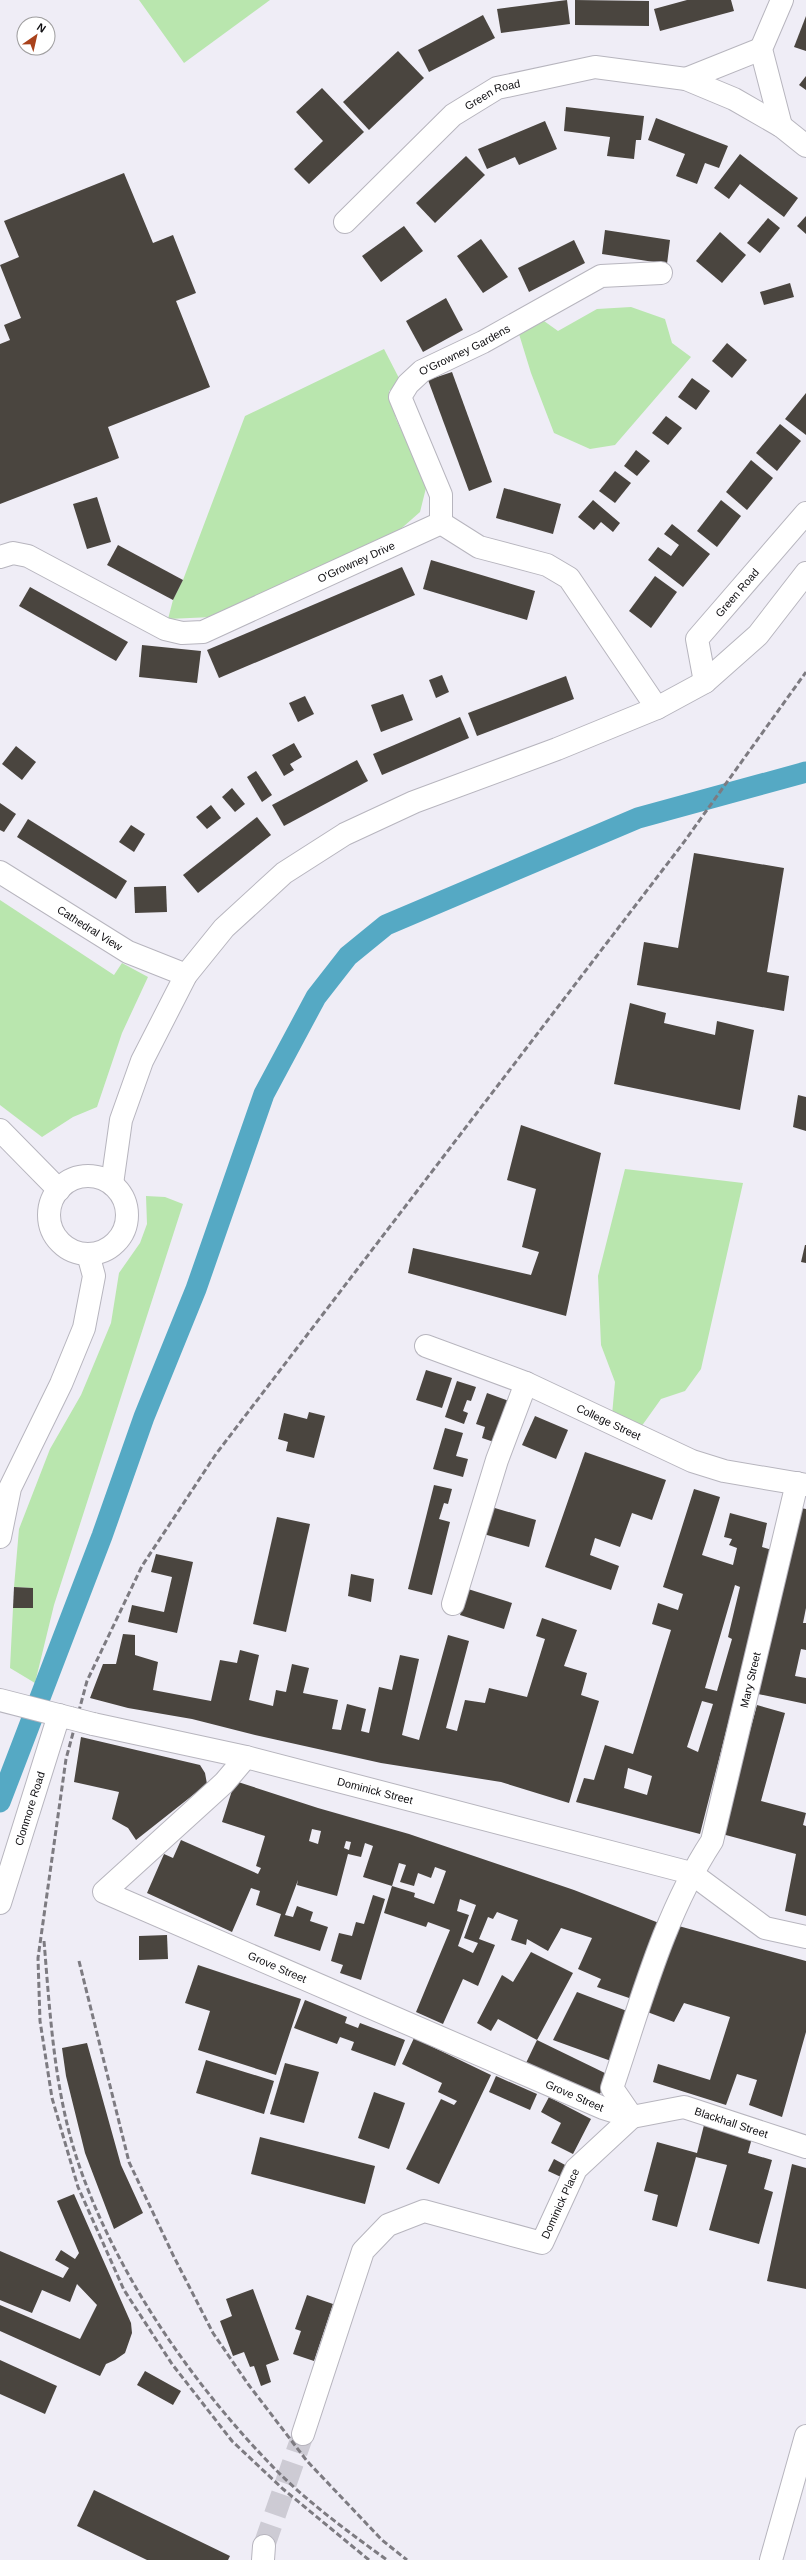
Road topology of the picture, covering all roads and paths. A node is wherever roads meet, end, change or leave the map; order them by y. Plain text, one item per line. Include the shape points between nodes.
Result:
1 (782, 0) edge
2 (761, 49) junction
3 (686, 79) junction
4 (781, 126) junction
5 (806, 146) edge
6 (345, 222) dead end
7 (661, 273) dead end
8 (806, 513) edge
9 (441, 523) junction
10 (0, 557) edge
11 (806, 573) edge
12 (697, 686) junction
13 (657, 708) junction
14 (0, 872) edge
15 (186, 974) junction
16 (0, 1130) edge
17 (112, 1184) junction
18 (59, 1190) junction
19 (88, 1254) junction
20 (426, 1346) dead end
21 (526, 1383) junction
22 (801, 1484) edge
23 (0, 1538) edge
24 (453, 1604) dead end
25 (5, 1702) edge
26 (62, 1716) junction
27 (246, 1757) junction
28 (691, 1873) junction
29 (0, 1903) edge
30 (806, 1937) edge
31 (632, 2117) junction
32 (806, 2147) edge
33 (303, 2434) tunnel mouth
34 (806, 2436) edge
35 (771, 2560) edge

1 - 2 street
2 - 3 street, Green Road
2 - 4 street
3 - 4 street, Green Road via 734,99
3 - 6 street, Green Road via 596,67 497,88 452,115
4 - 5 street, Green Road
7 - 9 street, O'Growney Gardens via 601,276 482,342 422,371 408,384 400,397 441,495
8 - 12 street, Green Road via 697,639
9 - 10 street, O'Growney Drive via 203,632 182,634 165,630 28,556 13,553
9 - 13 street via 479,547 547,565 569,578
11 - 12 street via 758,635
12 - 13 street
13 - 15 street via 557,749 414,802 345,834 284,873 224,928
14 - 15 street, Cathedral View via 128,952
15 - 17 street via 142,1061 121,1120
16 - 18 street
17 - 18 street via 102,1179 82,1177 72,1180
17 - 19 street via 126,1205 125,1228 110,1248
18 - 19 street via 52,1201 49,1214 53,1231 66,1247
19 - 23 street via 94,1276 84,1328 61,1384 10,1488
20 - 21 street, College Street
21 - 22 street, College Street via 692,1461 724,1471
21 - 24 street via 497,1460
22 - 28 street, Mary Street via 712,1841
25 - 26 street, Dominick Street
26 - 27 street, Dominick Street, bridge
26 - 29 street, Clonmore Road
27 - 28 street, Dominick Street
27 - 31 street, Grove Street via 224,1783 104,1892 603,2108
28 - 30 street via 765,1928
28 - 31 street via 668,1922 612,2088
31 - 32 street, Blackhall Street via 684,2107
31 - 33 street, Dominick Place via 576,2169 542,2243 424,2211 388,2224 363,2251
34 - 35 street

